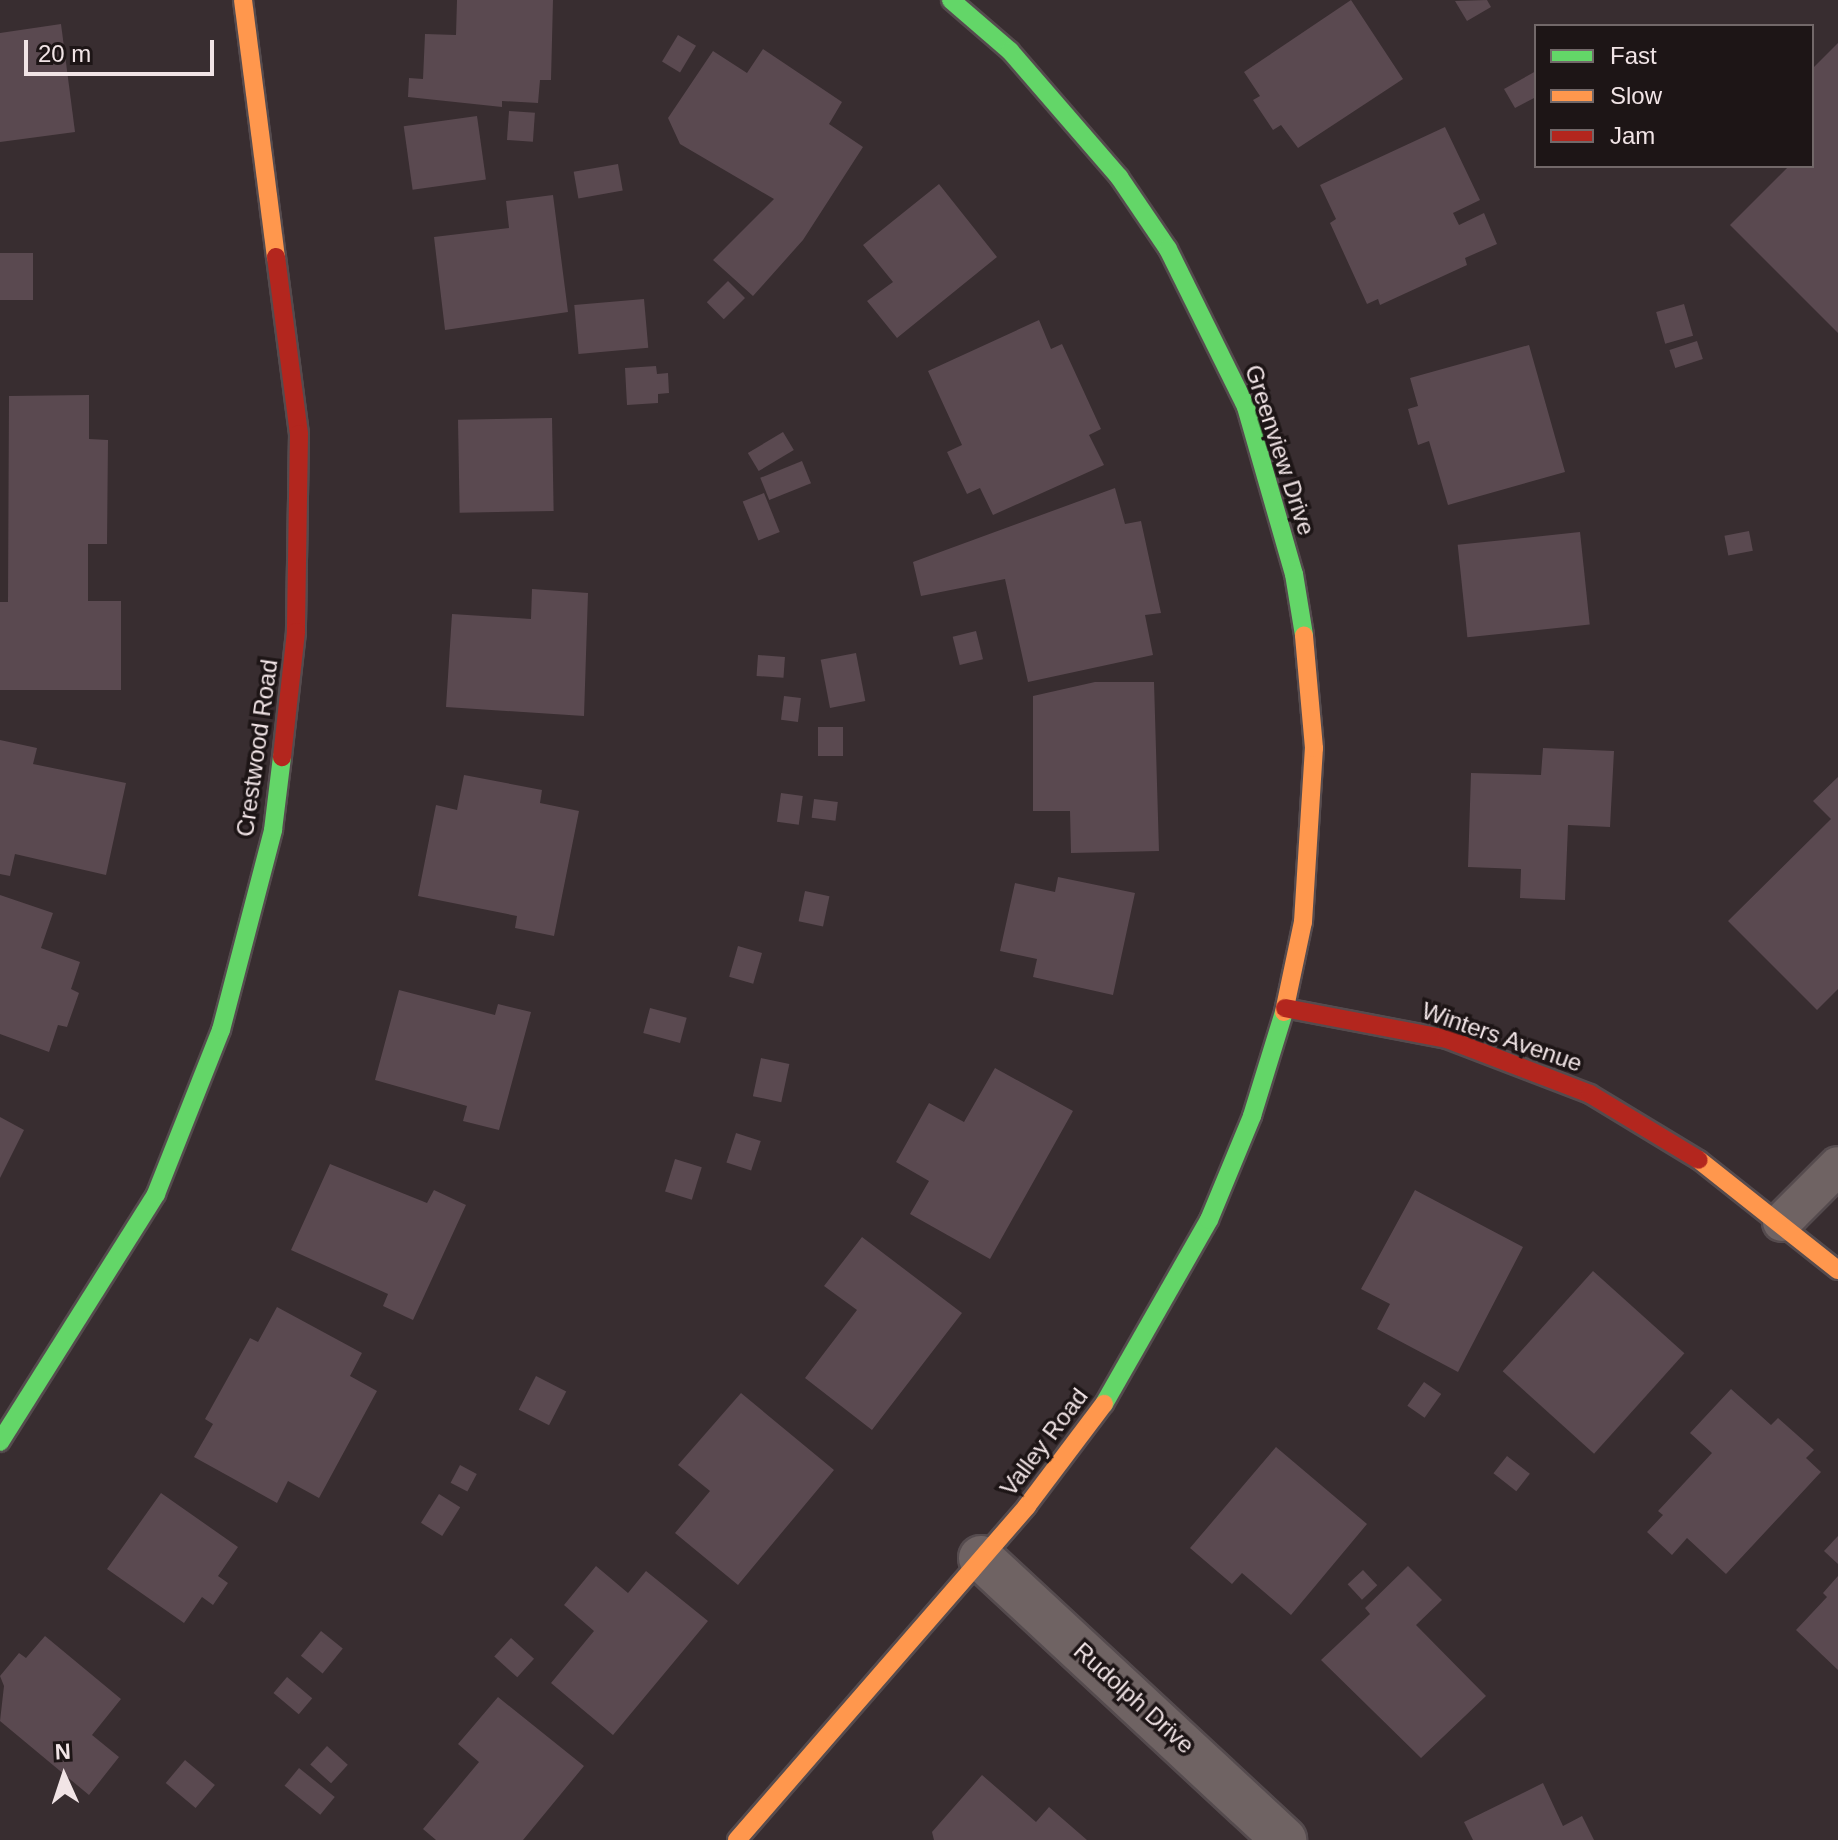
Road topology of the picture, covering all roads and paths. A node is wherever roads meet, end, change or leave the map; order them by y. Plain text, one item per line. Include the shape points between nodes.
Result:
1 (243, 0) edge
2 (951, 0) edge
3 (1285, 1008) junction
4 (1838, 1166) edge
5 (1782, 1222) junction
6 (1838, 1270) edge
7 (0, 1442) edge
8 (981, 1558) junction
9 (737, 1840) edge
10 (1284, 1840) edge

1 - 7 street, Crestwood Road via 299,434 296,632 273,830 221,1030 156,1194
2 - 3 street, Greenview Drive via 1010,51 1119,177 1210,326 1250,420 1294,574 1313,733 1312,835 1303,922
3 - 5 street, Winters Avenue via 1372,1020 1520,1063 1658,1132
3 - 8 street, Valley Road via 1252,1116 1209,1220 1156,1321 1096,1417
4 - 5 lane
5 - 6 street, Winters Avenue
8 - 9 street, Valley Road
8 - 10 street, Rudolph Drive

